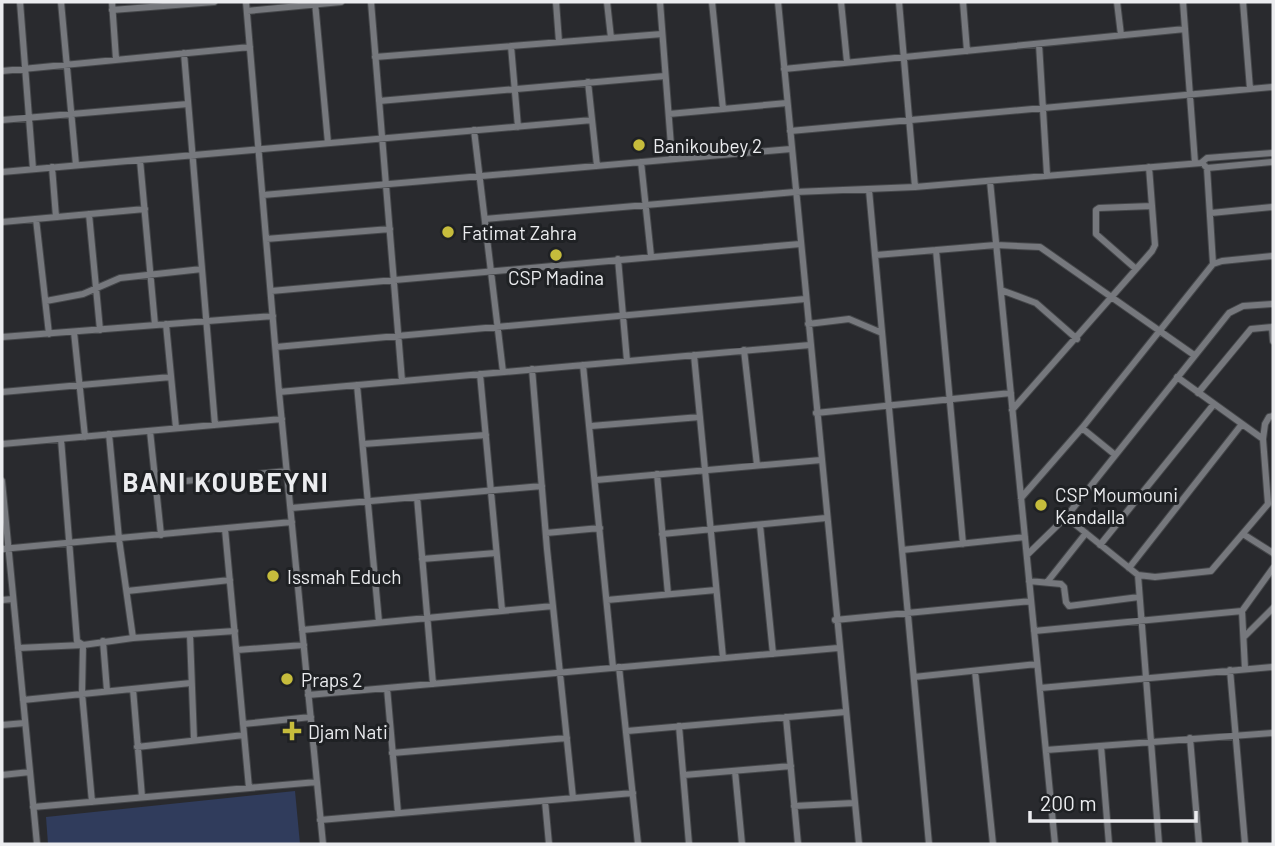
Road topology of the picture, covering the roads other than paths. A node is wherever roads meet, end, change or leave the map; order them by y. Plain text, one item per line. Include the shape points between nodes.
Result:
1 (20, 2) edge
2 (61, 2) edge
3 (112, 2) edge
4 (214, 2) edge
5 (246, 2) edge
6 (341, 2) edge
7 (371, 2) edge
8 (556, 2) edge
9 (607, 2) edge
10 (660, 2) edge
11 (712, 2) edge
12 (778, 2) edge
13 (841, 2) edge
14 (899, 2) edge
15 (963, 2) edge
16 (1117, 2) edge
17 (1183, 2) edge
18 (1243, 2) edge
19 (316, 3) edge
20 (113, 10) junction
21 (247, 11) junction
22 (1185, 29) junction
23 (662, 34) junction
24 (1121, 35) junction
25 (611, 38) junction
26 (559, 42) junction
27 (1039, 44) junction
28 (512, 46) junction
29 (250, 47) junction
30 (967, 51) junction
31 (184, 53) junction
32 (375, 57) junction
33 (904, 57) junction
34 (116, 59) junction
35 (847, 62) junction
36 (66, 64) junction
37 (26, 68) junction
38 (784, 69) junction
39 (2, 71) edge
40 (666, 76) junction
41 (587, 82) junction
42 (1273, 87) edge
43 (515, 89) junction
44 (1250, 89) junction
45 (1191, 94) junction
46 (379, 101) junction
47 (787, 103) junction
48 (188, 104) junction
49 (1044, 108) junction
50 (723, 109) junction
51 (669, 114) junction
52 (71, 115) junction
53 (30, 118) junction
54 (2, 120) edge
55 (592, 120) junction
56 (909, 120) junction
57 (518, 127) junction
58 (474, 131) junction
59 (790, 131) junction
60 (382, 139) junction
61 (328, 143) junction
62 (259, 149) junction
63 (792, 149) junction
64 (1273, 153) edge
65 (193, 155) junction
66 (673, 159) junction
67 (140, 160) junction
68 (641, 162) junction
69 (1273, 162) edge
70 (1198, 163) junction
71 (76, 165) junction
72 (597, 166) junction
73 (52, 167) junction
74 (1149, 167) junction
75 (1207, 168) junction
76 (33, 169) junction
77 (2, 172) edge
78 (1047, 175) junction
79 (480, 176) junction
80 (990, 181) junction
81 (386, 184) junction
82 (915, 187) junction
83 (869, 190) junction
84 (796, 192) junction
85 (263, 195) junction
86 (645, 205) junction
87 (1152, 206) junction
88 (1273, 207) edge
89 (145, 209) junction
90 (1211, 213) junction
91 (89, 214) junction
92 (56, 217) junction
93 (36, 219) junction
94 (485, 219) junction
95 (2, 222) edge
96 (390, 229) junction
97 (267, 239) junction
98 (800, 244) junction
99 (996, 245) junction
100 (936, 250) junction
101 (876, 255) junction
102 (651, 256) junction
103 (1273, 256) edge
104 (618, 259) junction
105 (1213, 264) junction
106 (202, 269) junction
107 (1136, 269) junction
108 (491, 272) junction
109 (151, 274) junction
110 (394, 280) junction
111 (95, 289) junction
112 (271, 290) junction
113 (1001, 290) junction
114 (1112, 297) junction
115 (806, 299) junction
116 (46, 301) junction
117 (1273, 304) edge
118 (624, 315) junction
119 (273, 316) junction
120 (207, 321) junction
121 (166, 324) junction
122 (808, 324) junction
123 (155, 325) junction
124 (498, 327) junction
125 (1273, 327) edge
126 (1159, 329) junction
127 (100, 330) junction
128 (74, 332) junction
129 (882, 333) junction
130 (49, 334) junction
131 (398, 336) junction
132 (2, 337) edge
133 (1077, 338) junction
134 (1273, 341) edge
135 (810, 345) junction
136 (276, 347) junction
137 (744, 351) junction
138 (694, 355) junction
139 (1194, 355) junction
140 (627, 361) junction
141 (583, 365) junction
142 (533, 369) junction
143 (503, 372) junction
144 (480, 374) junction
145 (171, 377) junction
146 (1177, 377) junction
147 (402, 381) junction
148 (357, 385) junction
149 (80, 386) junction
150 (2, 392) edge
151 (279, 392) junction
152 (1011, 393) junction
153 (1198, 393) junction
154 (949, 399) junction
155 (1213, 404) junction
156 (889, 405) junction
157 (1013, 410) junction
158 (816, 413) junction
159 (1273, 416) edge
160 (700, 417) junction
161 (282, 419) junction
162 (1242, 424) junction
163 (215, 425) junction
164 (591, 426) junction
165 (176, 428) junction
166 (1082, 428) junction
167 (150, 431) junction
168 (109, 434) junction
169 (486, 435) junction
170 (85, 437) junction
171 (61, 439) junction
172 (1263, 439) junction
173 (2, 444) edge
174 (363, 444) junction
175 (1114, 454) junction
176 (821, 460) junction
177 (757, 465) junction
178 (706, 470) junction
179 (287, 471) junction
180 (657, 474) junction
181 (596, 480) junction
182 (2, 481) edge
183 (155, 485) junction
184 (542, 486) junction
185 (490, 491) junction
186 (417, 497) junction
187 (1021, 498) junction
188 (367, 501) junction
189 (290, 509) junction
190 (1066, 517) junction
191 (826, 518) junction
192 (292, 522) junction
193 (760, 525) junction
194 (600, 528) junction
195 (225, 529) junction
196 (710, 529) junction
197 (546, 533) junction
198 (1086, 533) junction
199 (663, 534) junction
200 (1243, 534) junction
201 (161, 535) junction
202 (1025, 537) junction
203 (119, 539) junction
204 (69, 543) junction
205 (963, 544) junction
206 (1100, 545) junction
207 (5, 549) edge
208 (902, 550) junction
209 (496, 553) junction
210 (1273, 553) edge
211 (1027, 555) junction
212 (422, 559) junction
213 (1129, 568) junction
214 (1273, 568) edge
215 (1138, 575) junction
216 (230, 580) junction
217 (1029, 581) junction
218 (1048, 581) junction
219 (716, 590) junction
220 (127, 591) junction
221 (668, 594) junction
222 (1139, 597) junction
223 (13, 599) junction
224 (2, 600) edge
225 (607, 600) junction
226 (1031, 601) junction
227 (553, 606) junction
228 (1273, 608) edge
229 (502, 610) junction
230 (1242, 611) junction
231 (908, 613) junction
232 (427, 617) junction
233 (835, 620) junction
234 (379, 622) junction
235 (1141, 622) junction
236 (302, 630) junction
237 (235, 631) junction
238 (1034, 631) junction
239 (190, 635) junction
240 (1244, 637) junction
241 (134, 638) junction
242 (103, 641) junction
243 (83, 645) junction
244 (304, 645) junction
245 (18, 648) junction
246 (838, 648) junction
247 (237, 650) junction
248 (773, 654) junction
249 (723, 658) junction
250 (1037, 664) junction
251 (616, 667) junction
252 (1273, 667) edge
253 (1245, 669) junction
254 (1230, 670) junction
255 (975, 671) junction
256 (559, 672) junction
257 (914, 677) junction
258 (1146, 679) junction
259 (191, 683) junction
260 (433, 684) junction
261 (387, 688) junction
262 (1040, 688) junction
263 (132, 689) junction
264 (107, 691) junction
265 (82, 693) junction
266 (309, 695) junction
267 (23, 700) junction
268 (845, 712) junction
269 (786, 716) junction
270 (310, 717) junction
271 (25, 723) junction
272 (243, 724) junction
273 (2, 725) edge
274 (679, 726) junction
275 (626, 731) junction
276 (1273, 733) edge
277 (244, 735) junction
278 (1236, 735) junction
279 (567, 738) junction
280 (1190, 738) junction
281 (194, 740) junction
282 (1151, 742) junction
283 (1101, 746) junction
284 (137, 747) junction
285 (1046, 750) junction
286 (393, 753) junction
287 (790, 766) junction
288 (735, 771) junction
289 (30, 772) junction
290 (2, 775) edge
291 (684, 775) junction
292 (317, 782) junction
293 (249, 788) junction
294 (633, 793) junction
295 (142, 797) junction
296 (573, 798) junction
297 (545, 801) junction
298 (92, 802) junction
299 (854, 803) junction
300 (794, 806) junction
301 (33, 807) junction
302 (397, 813) junction
303 (320, 820) junction
304 (37, 844) edge
305 (323, 844) edge
306 (549, 844) edge
307 (638, 844) edge
308 (689, 844) edge
309 (742, 844) edge
310 (797, 844) edge
311 (859, 844) edge
312 (929, 844) edge
313 (993, 844) edge
314 (1055, 844) edge
315 (1110, 844) edge
316 (1159, 844) edge
317 (1199, 844) edge
318 (1245, 844) edge

1 - 37 street
2 - 36 street
3 - 20 street
4 - 20 street
5 - 21 street
6 - 19 street
7 - 32 street
8 - 26 street
9 - 25 street
10 - 23 street
11 - 50 street
12 - 38 street
13 - 35 street
14 - 33 street
15 - 30 street
16 - 24 street
17 - 22 street
18 - 44 street
19 - 21 street
19 - 61 street
20 - 34 street
21 - 29 street
22 - 24 street
22 - 45 street
23 - 25 street
23 - 40 street
24 - 27 street
25 - 26 street
26 - 28 street
27 - 30 street
27 - 49 street
28 - 32 street
28 - 43 street
29 - 31 street
29 - 62 street
30 - 33 street
31 - 34 street
31 - 48 street
32 - 46 street
33 - 35 street
33 - 56 street
34 - 36 street
35 - 38 street
36 - 37 street
36 - 52 street
37 - 39 street
37 - 53 street
38 - 47 street
40 - 41 street
40 - 51 street
41 - 43 street
41 - 55 street
42 - 44 street
43 - 46 street
43 - 57 street
44 - 45 street
45 - 49 street
45 - 70 street
46 - 60 street
47 - 50 street
47 - 59 street
48 - 52 street
48 - 65 street
49 - 56 street
49 - 78 street
50 - 51 street
51 - 66 street
52 - 53 street
52 - 71 street
53 - 54 street
53 - 76 street
55 - 57 street
55 - 72 street
56 - 59 street
56 - 82 street
57 - 58 street
58 - 60 street
58 - 79 street
59 - 63 street
60 - 61 street
60 - 81 street
61 - 62 street
62 - 65 street
62 - 85 street
63 - 66 street
63 - 84 street
64 - 70 street via 1207,158
65 - 67 street
65 - 106 street
66 - 68 street
67 - 71 street
67 - 89 street
68 - 72 street
68 - 86 street
69 - 75 street
70 - 74 street
70 - 75 street
71 - 73 street
72 - 79 street
73 - 76 street
73 - 92 street
74 - 78 street
74 - 87 street
75 - 90 street
76 - 77 street
78 - 80 street
79 - 81 street
79 - 94 street
80 - 82 street
80 - 99 street
81 - 85 street
81 - 96 street
82 - 83 street
83 - 84 street
83 - 101 street
84 - 86 street
84 - 98 street
85 - 97 street
86 - 94 street
86 - 102 street
87 - 107 street via 1154,248
87 - 107 street via 1096,211 1096,234
88 - 90 street
89 - 91 street
89 - 109 street
90 - 105 street
91 - 92 street
91 - 111 street
92 - 93 street
93 - 95 street
93 - 116 street
94 - 108 street
96 - 97 street
96 - 110 street
97 - 112 street
98 - 102 street
98 - 115 street
99 - 100 street
99 - 113 street
99 - 114 street via 1044,248
100 - 101 street
100 - 154 street
101 - 129 street
102 - 104 street
103 - 105 street
104 - 108 street
104 - 118 street
105 - 126 street
106 - 109 street
106 - 120 street
107 - 114 street
108 - 110 street
108 - 124 street
109 - 111 street via 120,278
109 - 123 street
110 - 112 street
110 - 131 street
111 - 116 street
111 - 127 street
112 - 119 street
113 - 133 street via 1036,303
113 - 152 street
114 - 126 street
114 - 133 street
115 - 118 street
115 - 122 street
116 - 130 street
117 - 139 street via 1236,308
118 - 124 street
118 - 140 street
119 - 120 street
119 - 136 street
120 - 121 street
120 - 163 street
121 - 123 street
121 - 145 street
122 - 129 street via 849,319
122 - 135 street
123 - 127 street
124 - 131 street
124 - 143 street
125 - 134 street
125 - 153 street via 1251,329
126 - 139 street
126 - 166 street
127 - 128 street
128 - 130 street
128 - 149 street
129 - 156 street
130 - 132 street
131 - 136 street
131 - 147 street
133 - 157 street
135 - 137 street
135 - 158 street
136 - 151 street
137 - 138 street
137 - 177 street
138 - 140 street
138 - 160 street
139 - 146 street
140 - 141 street
141 - 142 street
141 - 164 street
142 - 143 street
142 - 184 street
143 - 144 street
144 - 147 street
144 - 169 street
145 - 149 street
145 - 165 street
146 - 153 street
146 - 175 street
147 - 148 street
148 - 151 street
148 - 174 street
149 - 150 street
149 - 170 street
151 - 161 street
152 - 154 street
152 - 157 street
153 - 155 street
154 - 156 street
154 - 205 street
155 - 162 street
155 - 206 street
156 - 158 street
156 - 208 street
157 - 187 street
158 - 176 street
159 - 172 street via 1265,424
160 - 164 street
160 - 178 street
161 - 163 street
161 - 179 street
162 - 172 street
162 - 213 street
163 - 165 street
164 - 181 street
165 - 167 street
166 - 175 street
166 - 187 street
167 - 168 street
167 - 183 street
168 - 170 street
168 - 203 street
169 - 174 street
169 - 185 street
170 - 171 street
171 - 173 street
171 - 204 street
172 - 200 street via 1268,504
174 - 188 street
175 - 190 street
176 - 177 street
176 - 191 street
177 - 178 street
178 - 180 street
178 - 196 street
179 - 183 street
179 - 189 street
180 - 181 street
180 - 199 street
181 - 194 street
182 - 207 street
183 - 201 street
184 - 185 street
184 - 197 street
185 - 186 street
185 - 209 street
186 - 188 street
186 - 212 street
187 - 202 street
188 - 189 street
188 - 234 street
189 - 192 street
190 - 198 street
190 - 211 street
191 - 193 street
191 - 233 street
192 - 195 street
192 - 236 street
193 - 196 street
193 - 248 street
194 - 197 street
194 - 225 street
195 - 201 street
195 - 216 street
196 - 199 street
196 - 219 street
197 - 227 street
198 - 206 street
198 - 218 street
199 - 221 street
200 - 210 street
200 - 215 street via 1211,571
201 - 203 street
202 - 205 street
202 - 211 street
203 - 204 street
203 - 220 street
204 - 207 street
204 - 243 street via 76,641
205 - 208 street
206 - 213 street
207 - 223 street
208 - 231 street
209 - 212 street
209 - 229 street
211 - 217 street
212 - 232 street
213 - 215 street
214 - 230 street
215 - 222 street
216 - 220 street
216 - 237 street
217 - 218 street
217 - 226 street
218 - 222 street via 1063,585 1069,606
219 - 221 street
219 - 249 street
220 - 241 street
221 - 225 street
222 - 235 street
223 - 224 street
223 - 245 street
225 - 251 street
226 - 231 street
226 - 238 street
227 - 229 street
227 - 256 street
228 - 240 street
229 - 232 street
230 - 235 street
230 - 240 street
231 - 233 street
231 - 257 street
232 - 234 street
232 - 260 street
233 - 246 street
234 - 236 street
235 - 238 street
235 - 258 street
236 - 244 street
237 - 239 street
237 - 247 street
238 - 250 street
239 - 241 street
239 - 259 street
240 - 253 street
241 - 242 street
242 - 243 street
242 - 264 street
243 - 245 street
243 - 265 street
244 - 247 street
244 - 266 street
245 - 267 street
246 - 248 street
246 - 268 street
247 - 272 street
248 - 249 street
249 - 251 street
250 - 255 street
250 - 262 street
251 - 256 street
251 - 275 street
252 - 253 street
253 - 254 street
254 - 258 street
254 - 278 street
255 - 257 street
255 - 313 street
256 - 260 street
256 - 279 street
257 - 312 street
258 - 262 street
258 - 282 street
259 - 263 street
259 - 281 street
260 - 261 street
261 - 266 street
261 - 286 street
262 - 285 street
263 - 264 street
263 - 284 street
264 - 265 street
265 - 267 street
265 - 298 street
266 - 270 street
267 - 271 street
268 - 269 street
268 - 299 street
269 - 274 street
269 - 287 street
270 - 272 street
270 - 292 street
271 - 273 street
271 - 289 street
272 - 277 street
274 - 275 street
274 - 291 street
275 - 294 street
276 - 278 street
277 - 281 street
277 - 293 street
278 - 280 street
278 - 318 street
279 - 286 street
279 - 296 street
280 - 282 street
280 - 317 street
281 - 284 street
282 - 283 street
282 - 316 street
283 - 285 street
283 - 315 street
284 - 295 street
285 - 314 street
286 - 302 street
287 - 288 street
287 - 300 street
288 - 291 street
288 - 309 street
289 - 290 street
289 - 301 street
291 - 308 street
292 - 293 street
292 - 303 street
293 - 295 street
294 - 296 street
294 - 307 street
295 - 298 street
296 - 297 street
297 - 302 street
297 - 306 street
298 - 301 street
299 - 300 street
299 - 311 street
300 - 310 street
301 - 304 street
302 - 303 street
303 - 305 street

